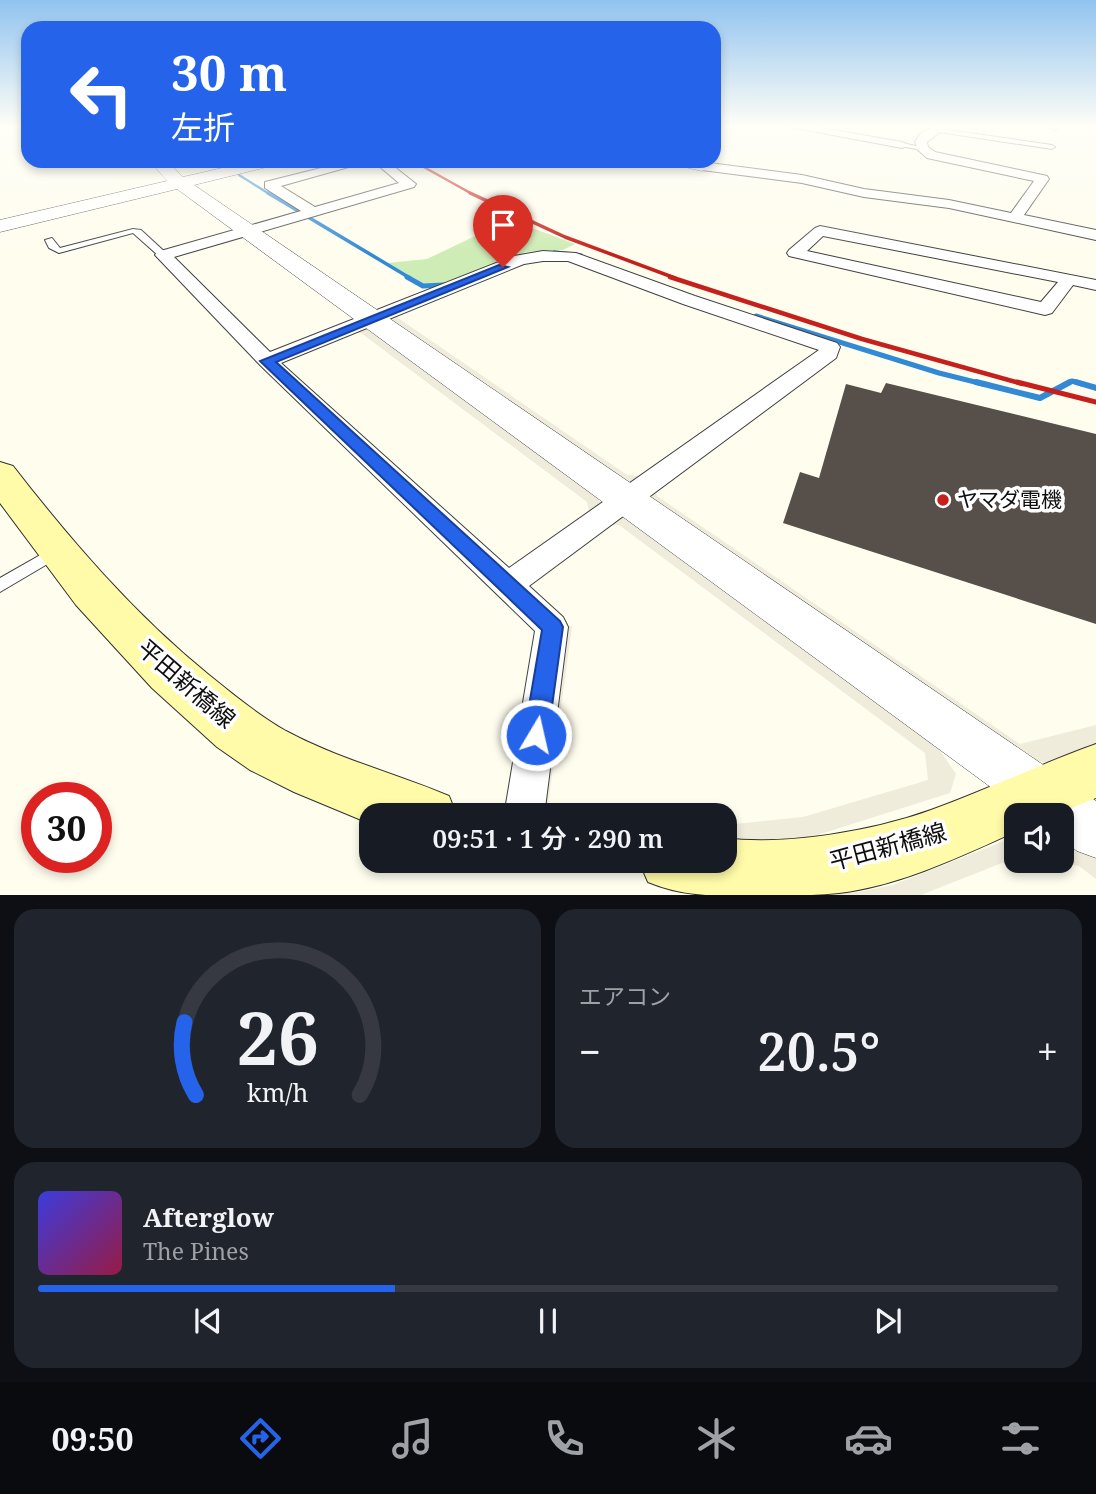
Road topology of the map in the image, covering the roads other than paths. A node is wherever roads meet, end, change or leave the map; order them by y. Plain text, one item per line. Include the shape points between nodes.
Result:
1 (200, 169) edge
2 (334, 169) edge
3 (389, 169) edge
4 (723, 169) edge
5 (995, 169) edge
6 (170, 172) edge
7 (313, 212) junction
8 (1014, 219) junction
9 (0, 226) edge
10 (248, 231) junction
11 (1096, 235) edge
12 (49, 240) dead end
13 (163, 256) junction
14 (1069, 279) junction
15 (1096, 285) edge
16 (372, 320) junction
17 (267, 361) junction
18 (0, 475) edge
19 (625, 500) junction
20 (56, 552) junction
21 (508, 585) junction
22 (0, 586) edge
23 (1096, 771) edge
24 (1038, 793) junction
25 (394, 803) edge
26 (526, 803) edge
27 (1096, 832) edge
28 (710, 873) edge
29 (747, 884) edge

1 - 6 street
2 - 7 street via 270,185
3 - 7 street via 409,184
4 - 8 street via 949,204
5 - 8 street via 1042,179
6 - 9 street
6 - 10 street
7 - 10 street
8 - 11 street
10 - 13 street
10 - 16 street
12 - 13 lane via 59,251 133,231
13 - 17 street
14 - 14 street via 1045,309 795,253 820,231
14 - 15 street
16 - 17 street
16 - 19 street
16 - 19 street via 520,261 570,256 830,347 829,354
17 - 21 street
18 - 20 main road, 平田新橋線
19 - 21 street
19 - 24 street
20 - 22 lane
20 - 25 main road, 平田新橋線 via 163,668 246,737 312,773
21 - 26 street via 552,627
23 - 24 main road, 平田新橋線
24 - 27 street
24 - 29 main road, 平田新橋線 via 931,840
28 - 29 main road, 平田新橋線

